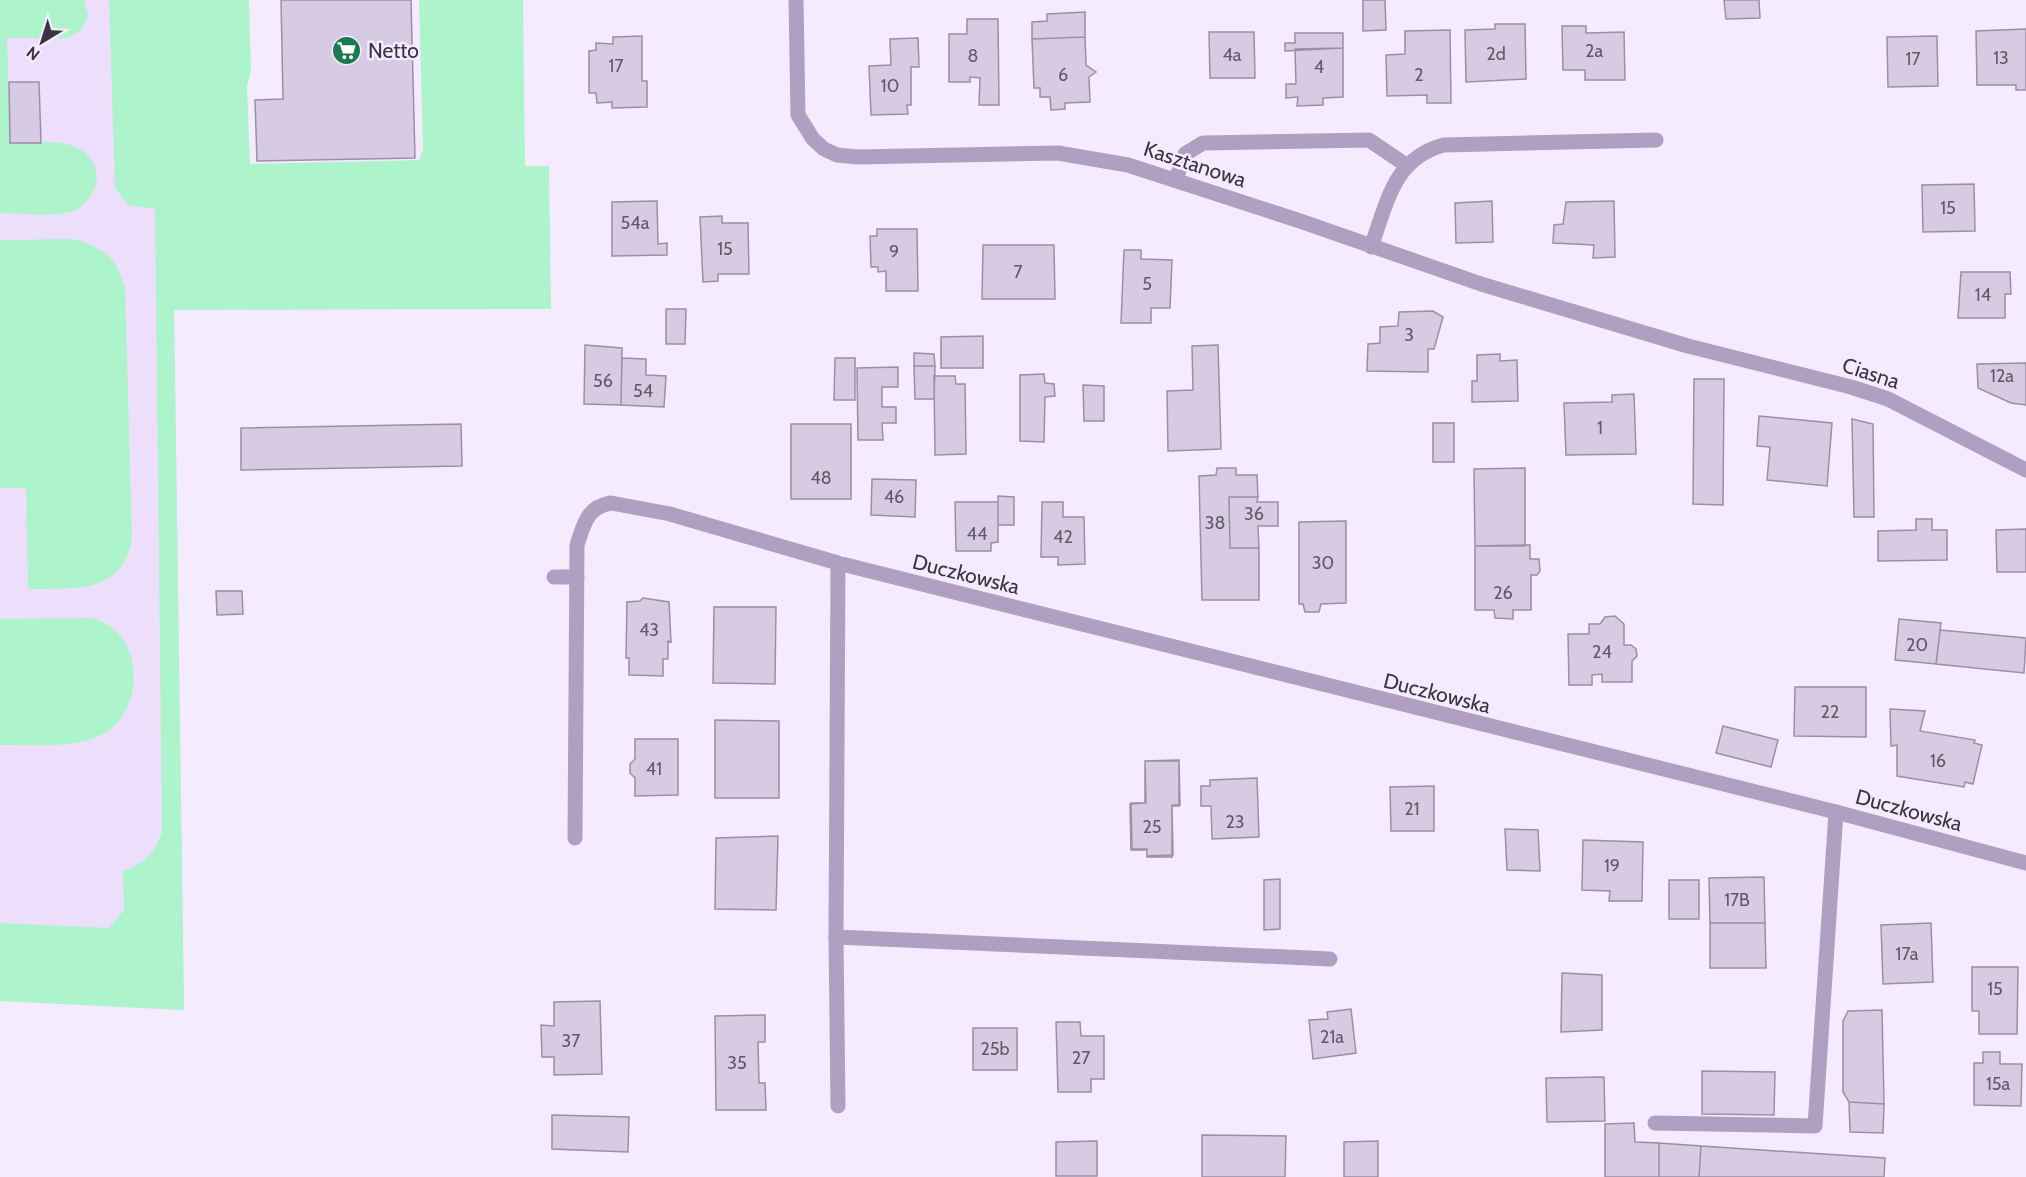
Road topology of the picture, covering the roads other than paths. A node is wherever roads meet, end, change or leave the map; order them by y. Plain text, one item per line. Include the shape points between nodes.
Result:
1 (796, 0) edge
2 (1656, 140) dead end
3 (1406, 165) junction
4 (1176, 179) junction
5 (1371, 247) junction
6 (1691, 347) joint
7 (2026, 470) edge
8 (838, 563) junction
9 (555, 577) dead end
10 (577, 577) junction
11 (1836, 812) junction
12 (575, 838) dead end
13 (2026, 863) edge
14 (836, 937) junction
15 (1330, 959) dead end
16 (838, 1106) dead end
17 (1655, 1123) dead end

1 - 4 street, Kasztanowa via 798,115 813,139 837,155 1058,153 1088,156
2 - 3 street via 1444,145 1429,149
3 - 4 street via 1369,140 1203,143 1185,154
3 - 5 street via 1396,180
4 - 5 street, Kasztanowa
5 - 6 street, Kasztanowa
6 - 7 street, Ciasna via 1888,399
8 - 10 street, Duczkowska via 670,514 611,503 601,504 585,517 577,545
8 - 11 street, Duczkowska
8 - 14 street
9 - 10 street
10 - 12 street, Duczkowska
11 - 13 street, Duczkowska
11 - 17 street via 1815,1126
14 - 15 street
14 - 16 street

